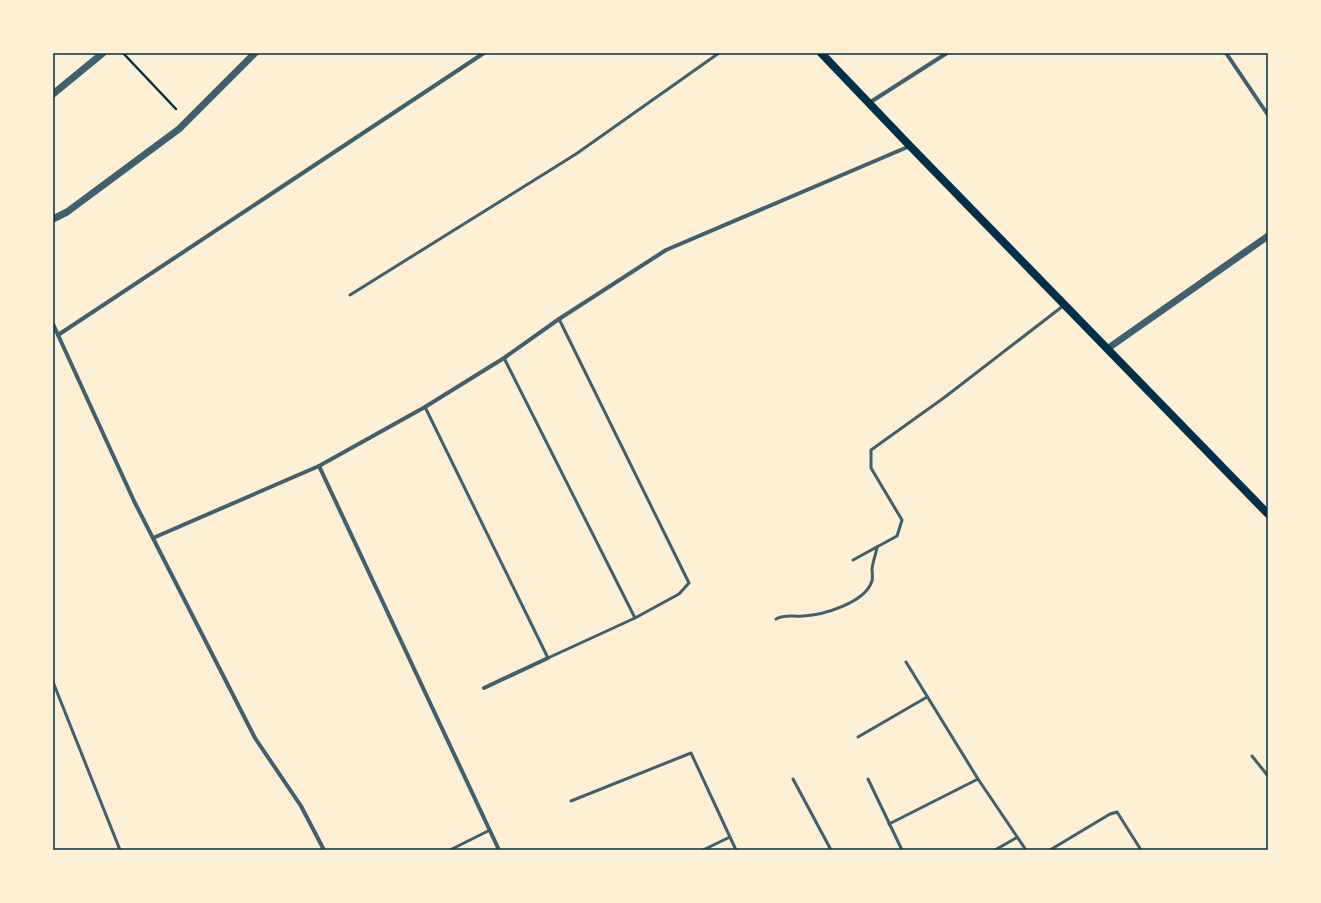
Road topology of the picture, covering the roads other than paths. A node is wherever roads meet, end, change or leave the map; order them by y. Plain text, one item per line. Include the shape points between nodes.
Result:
1 (102, 53) edge
2 (255, 53) edge
3 (484, 53) edge
4 (719, 53) edge
5 (821, 53) edge
6 (947, 53) edge
7 (1226, 53) edge
8 (53, 94) edge
9 (869, 103) junction
10 (1268, 115) edge
11 (910, 146) junction
12 (53, 219) edge
13 (1268, 236) edge
14 (350, 295) dead end
15 (1065, 305) junction
16 (559, 319) junction
17 (53, 324) edge
18 (58, 336) junction
19 (1107, 348) junction
20 (504, 358) junction
21 (425, 407) junction
22 (319, 466) junction
23 (1268, 512) edge
24 (153, 538) junction
25 (877, 547) junction
26 (854, 560) dead end
27 (635, 618) junction
28 (776, 619) dead end
29 (548, 658) junction
30 (906, 662) dead end
31 (53, 682) edge
32 (484, 688) dead end
33 (927, 697) junction
34 (858, 737) dead end
35 (1252, 756) dead end
36 (1268, 776) edge
37 (793, 779) dead end
38 (868, 779) dead end
39 (978, 779) junction
40 (572, 801) dead end
41 (889, 824) junction
42 (490, 830) junction
43 (730, 837) junction
44 (1016, 838) junction
45 (120, 850) edge
46 (324, 850) edge
47 (450, 850) edge
48 (499, 850) edge
49 (703, 850) edge
50 (736, 850) edge
51 (831, 850) edge
52 (902, 850) edge
53 (995, 850) edge
54 (1026, 850) edge
55 (1050, 850) edge
56 (1141, 850) edge

1 - 8 street
2 - 12 street via 179,129 67,212
3 - 18 street
4 - 14 lane via 576,154
5 - 9 main road
6 - 9 street
7 - 10 street
9 - 11 main road
11 - 15 main road
11 - 16 street via 666,250
13 - 19 street
15 - 19 main road
15 - 25 lane via 871,450 871,468 902,520 898,536
16 - 20 street
16 - 27 lane via 689,583 679,594
17 - 18 street
18 - 24 street
19 - 23 main road
20 - 21 street
20 - 27 lane
21 - 22 street
21 - 29 lane
22 - 24 street
22 - 42 street
24 - 46 street via 255,738 301,806
25 - 26 lane
25 - 28 lane via 872,581 862,594 846,606 803,616 784,615
27 - 29 lane
29 - 32 street
30 - 33 lane
31 - 45 lane
33 - 34 lane
33 - 39 lane
35 - 36 lane
37 - 51 lane
38 - 41 lane
39 - 41 lane
39 - 44 lane
40 - 43 lane via 691,753
41 - 52 lane
42 - 47 lane
42 - 48 street
43 - 49 lane
43 - 50 lane
44 - 53 lane
44 - 54 lane
55 - 56 lane via 1117,812

